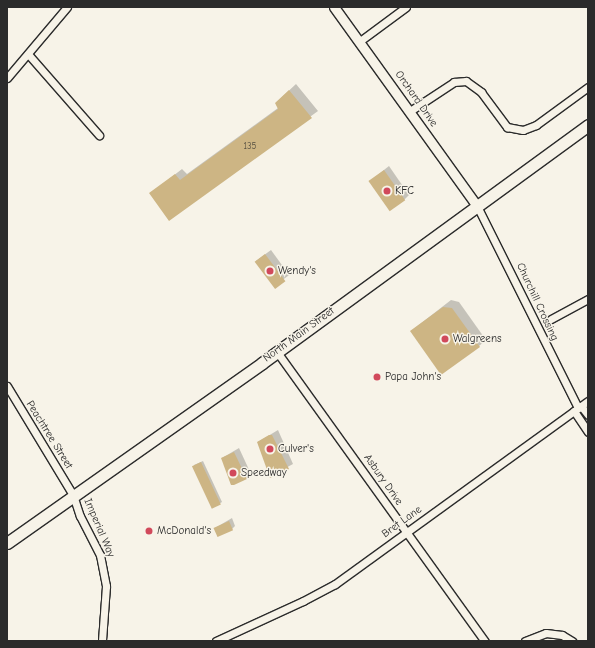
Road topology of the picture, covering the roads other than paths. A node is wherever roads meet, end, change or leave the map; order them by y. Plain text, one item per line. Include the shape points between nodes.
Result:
1 (67, 7) edge
2 (334, 7) edge
3 (406, 7) edge
4 (360, 41) junction
5 (28, 54) junction
6 (7, 78) edge
7 (588, 87) edge
8 (410, 111) junction
9 (588, 125) edge
10 (99, 135) dead end
11 (477, 206) junction
12 (588, 299) edge
13 (551, 319) dead end
14 (277, 352) junction
15 (7, 388) edge
16 (588, 401) edge
17 (578, 408) junction
18 (588, 416) edge
19 (588, 432) edge
20 (73, 495) junction
21 (406, 532) junction
22 (7, 543) edge
23 (102, 641) edge
24 (216, 641) edge
25 (485, 641) edge
26 (525, 641) edge
27 (572, 641) edge

1 - 5 street
2 - 4 street, Orchard Drive
3 - 4 street
4 - 8 street, Orchard Drive
5 - 6 street
5 - 10 street
7 - 8 street via 536,125 523,130 507,127 481,92 466,81 454,82
8 - 11 street, Orchard Drive
9 - 11 main road, North Main Street
11 - 14 main road, North Main Street
11 - 17 street, Churchill Crossing
12 - 13 street
14 - 20 main road, North Main Street
14 - 21 street, Asbury Drive
15 - 20 street, Peachtree Street
16 - 17 street, Bret Lane
17 - 18 street
17 - 19 street
17 - 21 street, Bret Lane
20 - 22 main road, North Main Street
20 - 23 street, Imperial Way via 80,516 100,555 105,576 106,598
21 - 24 street, Bret Lane via 319,593
21 - 25 street, Asbury Drive
26 - 27 street via 546,633 562,635

